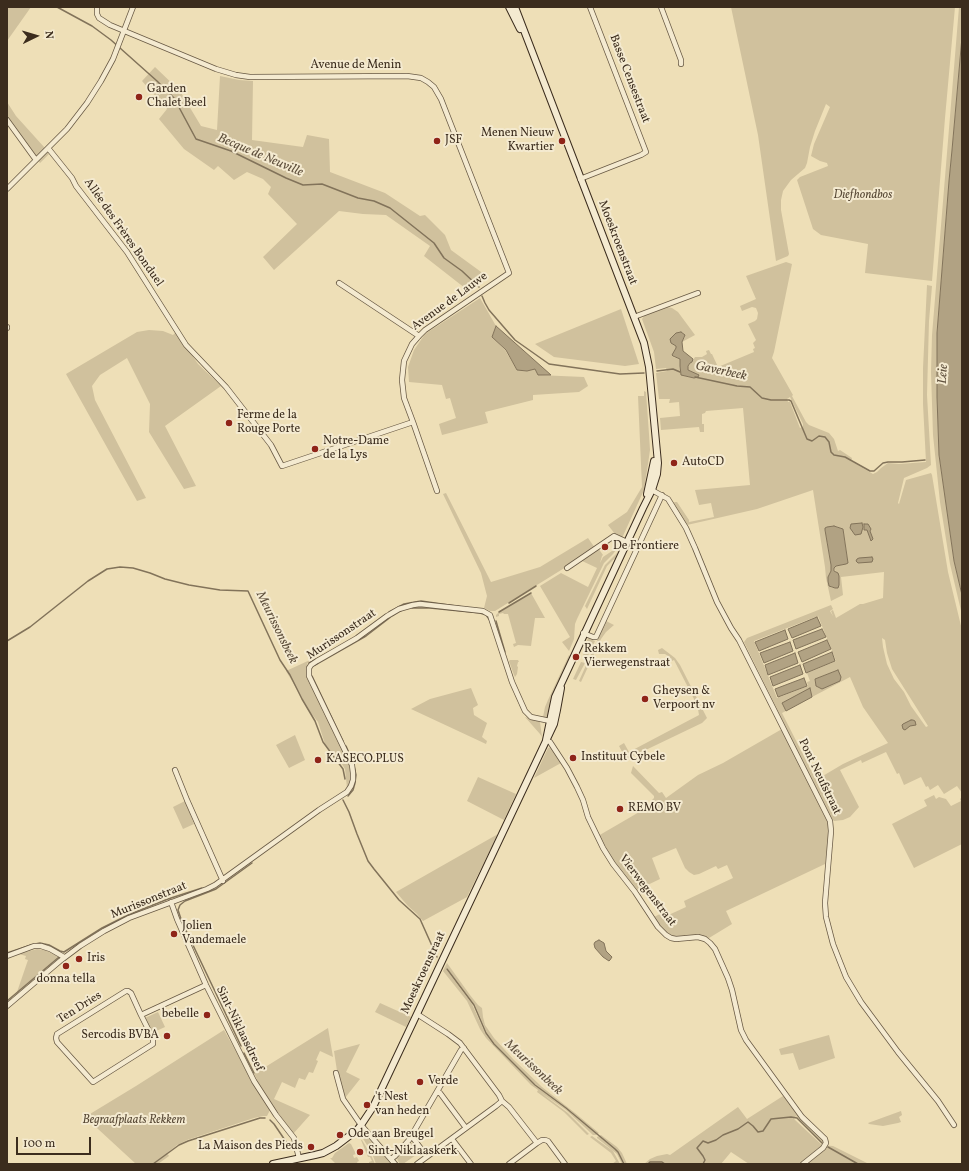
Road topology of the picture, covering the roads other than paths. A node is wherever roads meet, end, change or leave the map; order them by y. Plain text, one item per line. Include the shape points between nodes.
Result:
1 (97, 7) edge
2 (132, 7) edge
3 (509, 7) edge
4 (515, 7) edge
5 (590, 7) edge
6 (661, 7) edge
7 (124, 31) junction
8 (532, 54) junction
9 (681, 64) dead end
10 (7, 120) edge
11 (48, 148) junction
12 (36, 160) junction
13 (580, 179) junction
14 (7, 189) edge
15 (509, 272) joint
16 (339, 283) dead end
17 (698, 293) dead end
18 (634, 317) junction
19 (419, 336) junction
20 (413, 422) junction
21 (650, 489) junction
22 (437, 491) dead end
23 (662, 495) junction
24 (627, 542) junction
25 (567, 568) dead end
26 (583, 633) junction
27 (562, 680) junction
28 (550, 721) junction
29 (546, 740) junction
30 (175, 770) dead end
31 (223, 881) junction
32 (171, 902) junction
33 (7, 956) edge
34 (64, 957) junction
35 (206, 985) junction
36 (7, 1006) edge
37 (417, 1014) junction
38 (141, 1016) junction
39 (464, 1048) junction
40 (336, 1074) dead end
41 (437, 1092) junction
42 (502, 1101) junction
43 (954, 1125) dead end
44 (362, 1126) junction
45 (466, 1128) junction
46 (411, 1137) junction
47 (452, 1139) junction
48 (536, 1143) junction
49 (426, 1157) junction
50 (299, 1158) junction
51 (391, 1159) junction
52 (273, 1164) edge
53 (395, 1164) edge
54 (417, 1164) edge
55 (471, 1164) edge
56 (509, 1164) edge
57 (565, 1164) edge
58 (803, 1164) edge

1 - 7 street, Avenue de Menin via 99,18
2 - 7 street
3 - 8 main road, Moeskroenstraat
4 - 8 main road, Moeskroenstraat
5 - 13 street, Basse Censestraat via 646,152
6 - 9 street
7 - 11 street via 104,75 87,103
7 - 15 street, Avenue de Menin via 236,75 406,76 421,78 428,82 441,99
8 - 13 main road, Moeskroenstraat
10 - 12 street
11 - 12 street
11 - 20 street, Allée des Frères Bonduel via 127,252 179,334 229,390 271,445 282,466
12 - 14 street
13 - 18 main road, Moeskroenstraat
15 - 19 street, Avenue de Lauwe
16 - 19 street
17 - 18 street
18 - 21 main road, Moeskroenstraat via 648,363 656,445
19 - 20 street, Avenue de Lauwe via 407,353 402,374 404,398
20 - 22 street, Avenue de Lauwe
21 - 23 street, Pont Neufstraat
21 - 24 main road, Moeskroenstraat
23 - 26 street via 596,637
23 - 43 street, Pont Neufstraat via 668,499 686,528 717,602 739,640 830,821 826,917 846,977 870,1015
24 - 25 street via 614,536
24 - 26 main road, Moeskroenstraat
26 - 27 main road, Moeskroenstraat
27 - 28 main road, Moeskroenstraat via 555,696
27 - 29 main road, Moeskroenstraat via 556,717
28 - 29 main road, Moeskroenstraat
28 - 31 street, Murissonstraat via 531,717 525,711 512,682 490,615 484,612 420,604 399,609 309,668 309,676 352,765 349,790
29 - 37 main road, Moeskroenstraat
29 - 58 street, Vierwegenstraat via 567,768 603,848 658,928 671,938 705,939 715,949 728,978 741,1030 746,1040 802,1117 825,1139 825,1145
30 - 31 street
31 - 32 street, Murissonstraat
32 - 34 street, Murissonstraat via 129,918
32 - 35 street, Sint-Niklaasdreef
33 - 34 street via 41,946 50,948
34 - 36 street, Murissonstraat
35 - 38 street
35 - 50 street, Sint-Niklaasdreef via 254,1081 294,1138
37 - 39 street via 455,1039
37 - 44 main road, Moeskroenstraat
38 - 38 street, Ten Dries via 131,993 126,991 57,1034 56,1042 93,1082 153,1044
39 - 41 street
39 - 42 street
40 - 44 street via 343,1099
41 - 45 street
41 - 46 street
42 - 45 street
42 - 48 street
44 - 50 main road, Moeskroenstraat via 323,1153
44 - 51 street
45 - 47 street
46 - 49 street
46 - 51 street
47 - 49 street
47 - 55 street
48 - 56 street
48 - 57 street via 548,1141
49 - 54 street
50 - 52 main road, Moeskroenstraat
51 - 53 street

